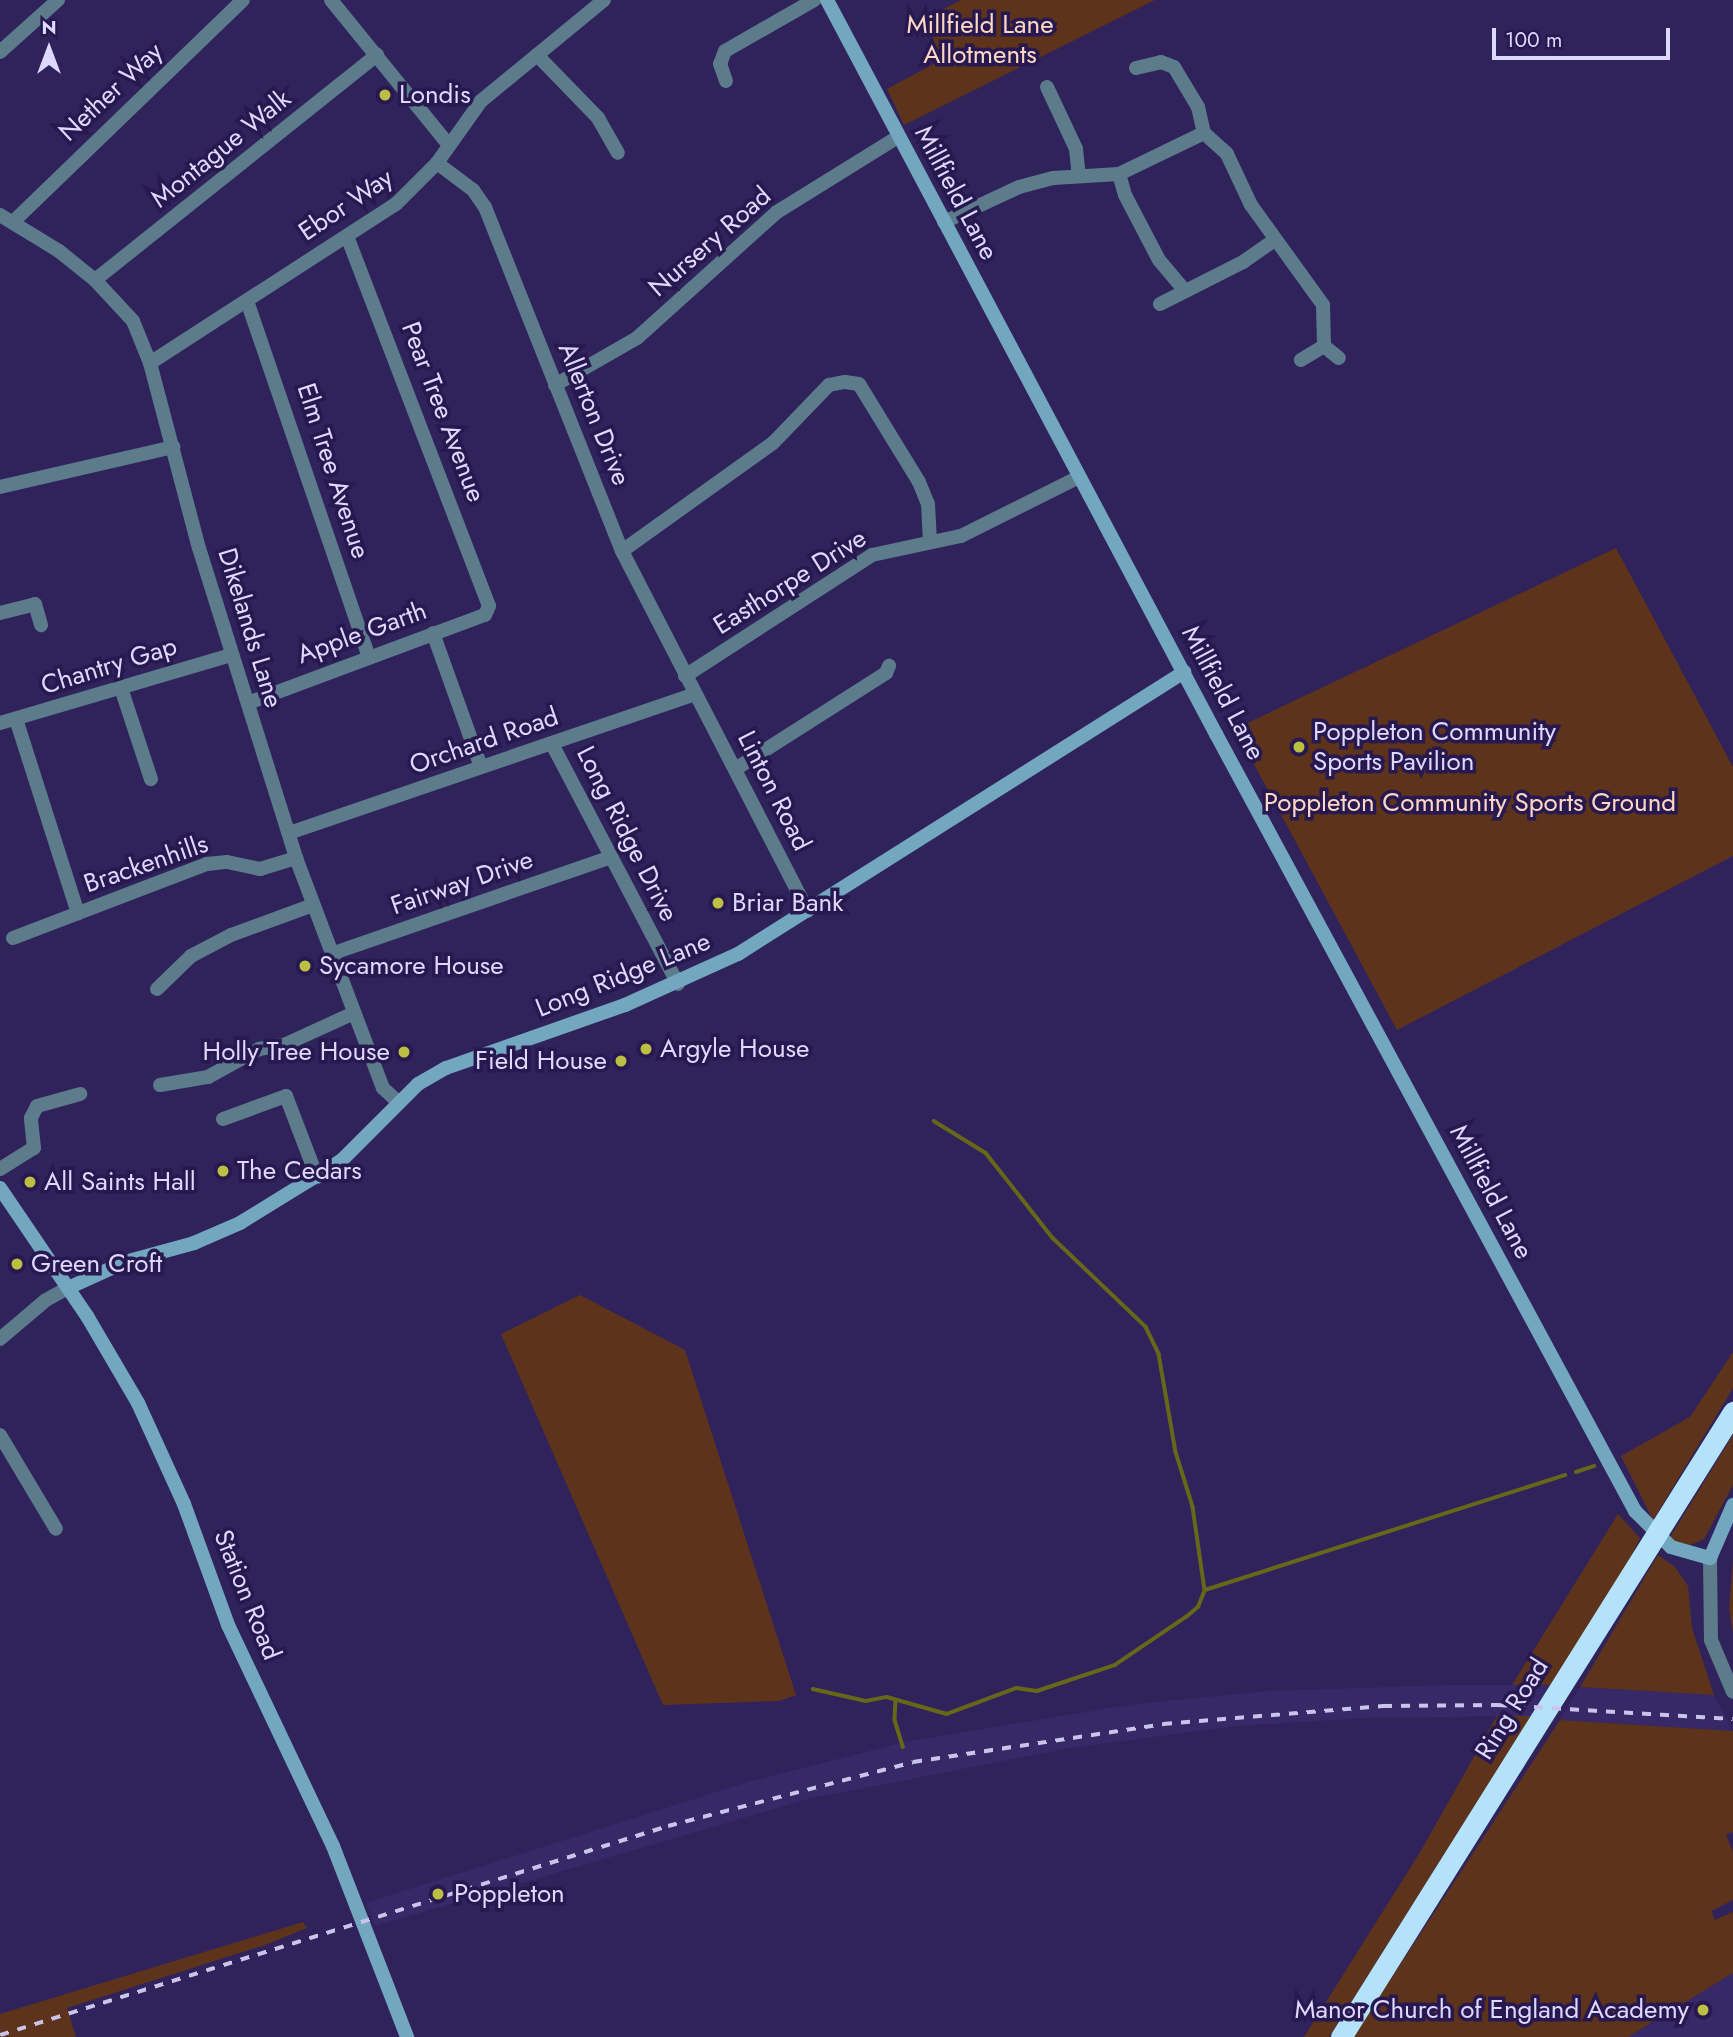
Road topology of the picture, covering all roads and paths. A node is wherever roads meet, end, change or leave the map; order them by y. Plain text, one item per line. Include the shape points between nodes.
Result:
1 (58, 0) edge
2 (243, 0) edge
3 (331, 0) edge
4 (604, 0) edge
5 (814, 0) edge
6 (827, 0) edge
7 (2, 46) edge
8 (377, 55) junction
9 (537, 55) junction
10 (1136, 68) dead end
11 (726, 81) dead end
12 (1047, 87) dead end
13 (1204, 133) junction
14 (898, 136) junction
15 (448, 144) junction
16 (618, 153) dead end
17 (437, 163) junction
18 (1119, 174) junction
19 (1079, 176) junction
20 (0, 215) edge
21 (15, 220) junction
22 (944, 222) junction
23 (347, 236) junction
24 (1275, 240) junction
25 (95, 280) junction
26 (1183, 289) junction
27 (247, 301) junction
28 (1160, 304) dead end
29 (1324, 345) junction
30 (1339, 358) dead end
31 (1301, 360) dead end
32 (150, 363) junction
33 (555, 385) junction
34 (173, 447) junction
35 (1079, 477) junction
36 (0, 488) edge
37 (930, 542) junction
38 (622, 551) junction
39 (489, 606) joint
40 (0, 613) edge
41 (41, 625) dead end
42 (433, 634) junction
43 (231, 655) junction
44 (369, 658) junction
45 (889, 666) dead end
46 (1184, 672) junction
47 (685, 676) junction
48 (121, 688) junction
49 (695, 694) junction
50 (248, 703) junction
51 (16, 719) junction
52 (0, 723) edge
53 (552, 744) junction
54 (481, 766) junction
55 (737, 768) junction
56 (151, 779) dead end
57 (289, 833) junction
58 (296, 858) junction
59 (609, 858) junction
60 (313, 905) junction
61 (808, 911) junction
62 (78, 913) junction
63 (13, 938) dead end
64 (331, 954) junction
65 (678, 984) junction
66 (157, 989) dead end
67 (354, 1013) junction
68 (160, 1085) dead end
69 (80, 1094) dead end
70 (398, 1102) junction
71 (223, 1119) dead end
72 (0, 1169) edge
73 (317, 1177) junction
74 (1, 1189) edge
75 (68, 1288) junction
76 (0, 1339) edge
77 (1733, 1412) edge
78 (0, 1435) edge
79 (1733, 1505) edge
80 (56, 1529) dead end
81 (1710, 1558) junction
82 (1733, 1692) edge
83 (407, 2037) edge
84 (1341, 2037) edge

1 - 7 street
2 - 21 street, Nether Way
3 - 8 street
4 - 9 street, Ebor Way
5 - 11 street via 725,51 720,64
6 - 14 street, Millfield Lane
8 - 15 street
8 - 25 street, Montague Walk
9 - 15 street, Ebor Way via 481,101
9 - 16 street via 598,118
10 - 13 street via 1161,62 1174,67 1198,107
12 - 19 street via 1076,149
13 - 18 street
13 - 24 street via 1227,154
14 - 22 street, Millfield Lane
14 - 33 street, Nursery Road via 777,212 636,338
15 - 17 street, Ebor Way
17 - 23 street, Ebor Way via 396,204
17 - 33 street, Allerton Drive via 473,190 485,207
18 - 19 street
18 - 26 street via 1159,260
19 - 22 street via 1019,187
20 - 21 street, Dikelands Lane
21 - 25 street, Dikelands Lane
22 - 35 street, Millfield Lane
23 - 27 street, Ebor Way
23 - 39 street, Pear Tree Avenue
24 - 26 street via 1243,262
24 - 29 street via 1323,305
25 - 32 street, Dikelands Lane via 133,321
26 - 28 street
27 - 32 street, Ebor Way
27 - 44 street, Elm Tree Avenue
29 - 30 street
29 - 31 street
32 - 34 street, Dikelands Lane
33 - 38 street, Allerton Drive
34 - 36 street
34 - 43 street, Dikelands Lane
35 - 37 street, Easthorpe Drive via 961,536
35 - 46 street, Millfield Lane
37 - 38 street via 928,504 919,482 859,384 845,382 829,385 774,443
37 - 47 street, Easthorpe Drive via 872,555
38 - 47 street, Allerton Drive
39 - 42 street, Apple Garth via 485,615
40 - 41 street via 35,604
42 - 44 street, Apple Garth
42 - 54 street
43 - 48 street, Chantry Gap
43 - 50 street, Dikelands Lane
44 - 50 street, Apple Garth
45 - 55 street via 886,673
46 - 61 street, Long Ridge Lane
46 - 81 street, Millfield Lane via 1635,1511 1671,1547
47 - 49 street, Allerton Drive
48 - 51 street, Chantry Gap
48 - 56 street
49 - 53 street, Orchard Road
49 - 55 street, Linton Road
50 - 57 street, Dikelands Lane
51 - 52 street, Chantry Gap
51 - 62 street
53 - 54 street, Orchard Road
53 - 59 street, Long Ridge Drive
54 - 57 street, Orchard Road
55 - 61 street, Linton Road
57 - 58 street, Dikelands Lane
58 - 60 street, Dikelands Lane
58 - 62 street, Brackenhills via 260,869 227,862 207,864
59 - 64 street, Fairway Drive
59 - 65 street, Long Ridge Drive
60 - 64 street, Dikelands Lane
60 - 66 street via 191,956
61 - 65 street, Long Ridge Lane
62 - 63 street, Brackenhills
64 - 67 street, Dikelands Lane
65 - 70 street, Long Ridge Lane via 446,1068
67 - 68 street via 286,1044 259,1049 208,1077
67 - 70 street, Dikelands Lane via 383,1088
69 - 72 street via 37,1106 31,1118 34,1148
70 - 73 street, Long Ridge Lane via 342,1160
71 - 73 street via 286,1096
73 - 75 street, Long Ridge Lane via 240,1223 194,1243 125,1262
74 - 75 street, Station Road
75 - 76 street via 46,1300
75 - 83 street, Station Road via 138,1403 162,1455 228,1625 334,1846
77 - 84 highway, Ring Road
78 - 80 street
79 - 81 street
81 - 82 street via 1711,1640

